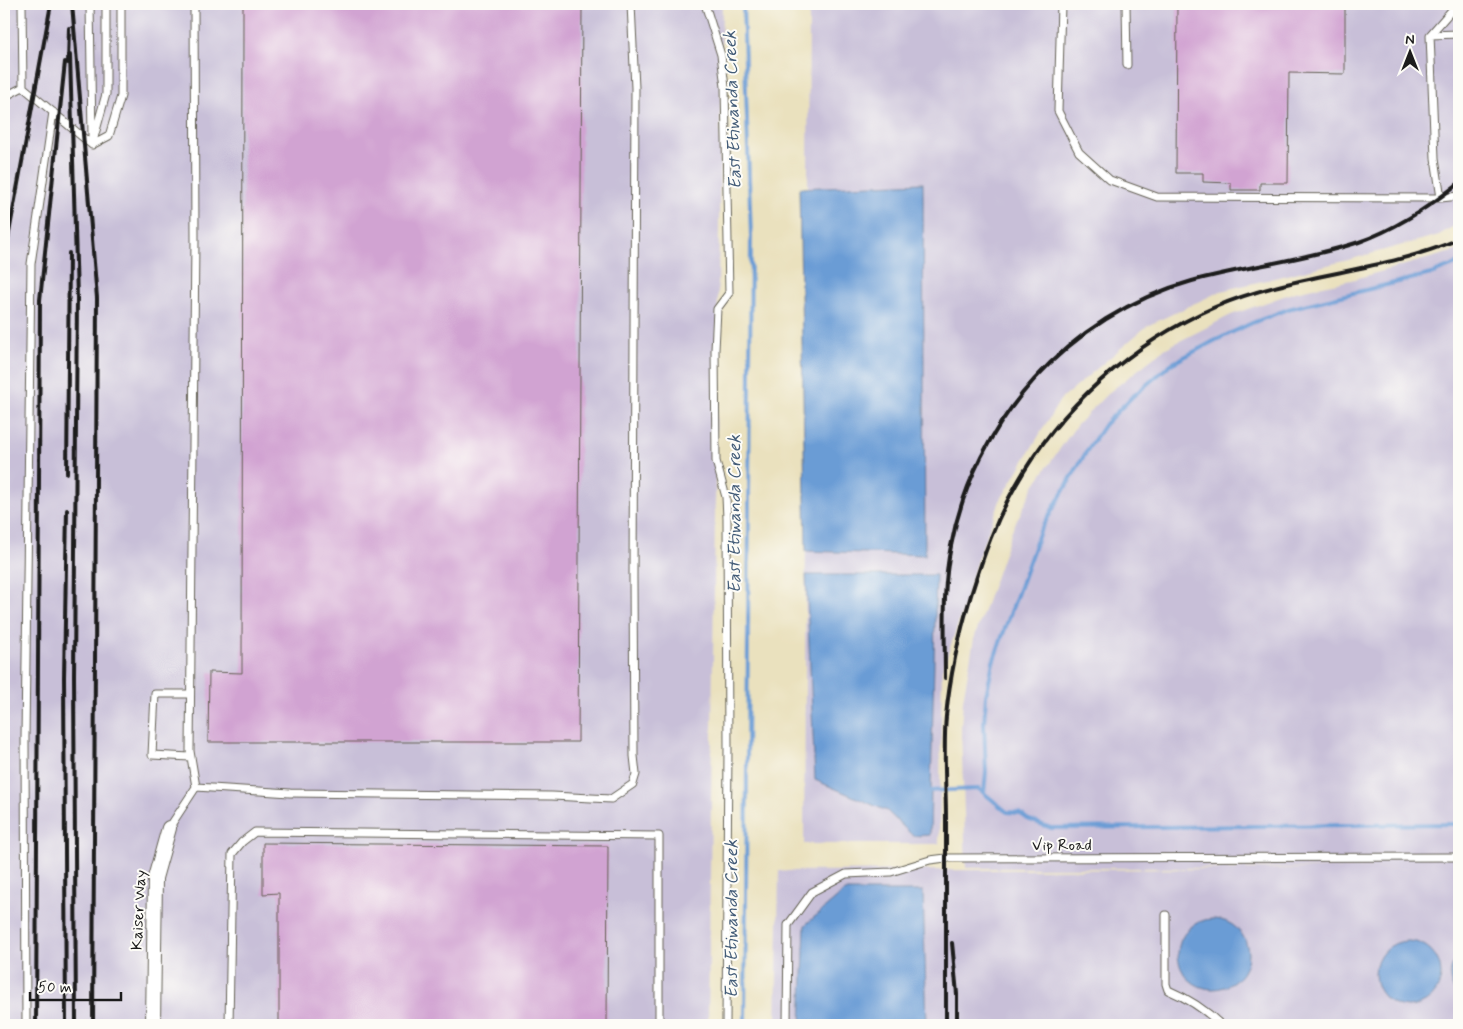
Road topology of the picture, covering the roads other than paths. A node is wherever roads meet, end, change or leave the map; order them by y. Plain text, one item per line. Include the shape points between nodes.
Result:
1 (22, 4) edge
2 (90, 4) edge
3 (106, 4) edge
4 (121, 4) edge
5 (194, 4) edge
6 (631, 4) edge
7 (706, 4) edge
8 (1061, 4) edge
9 (1126, 4) edge
10 (1457, 4) edge
11 (1459, 34) edge
12 (1430, 35) junction
13 (1127, 65) dead end
14 (23, 87) junction
15 (4, 97) edge
16 (53, 112) junction
17 (92, 145) junction
18 (1459, 196) edge
19 (1441, 198) junction
20 (190, 694) junction
21 (190, 757) junction
22 (196, 786) junction
23 (169, 828) joint
24 (1459, 857) edge
25 (1166, 915) dead end
26 (26, 1025) edge
27 (153, 1025) edge
28 (229, 1025) edge
29 (659, 1025) edge
30 (726, 1025) edge
31 (787, 1025) edge
32 (1221, 1025) edge

1 - 14 lane
2 - 17 lane
3 - 17 lane via 106,94
4 - 17 lane via 121,96 109,136
5 - 20 lane
6 - 22 lane via 635,88 633,588 636,774 633,784 611,799 290,793
7 - 30 lane via 721,55 725,87 729,293 716,308 715,350 716,460 726,497 727,518
8 - 19 lane via 1058,111 1079,152 1110,180 1157,197
9 - 13 lane
10 - 12 lane
11 - 12 lane
12 - 19 lane via 1435,158
14 - 15 lane
14 - 16 lane
16 - 17 lane
16 - 26 lane via 32,264 25,728
18 - 19 lane
20 - 21 lane
20 - 21 lane via 155,694 152,755
21 - 22 lane
22 - 23 lane
23 - 27 street, Kaiser Way via 155,878
24 - 31 lane, Vip Road via 946,858 891,872 846,874 812,892 788,925
25 - 32 lane via 1168,990 1195,1004
28 - 29 lane via 232,854 255,832 659,836

